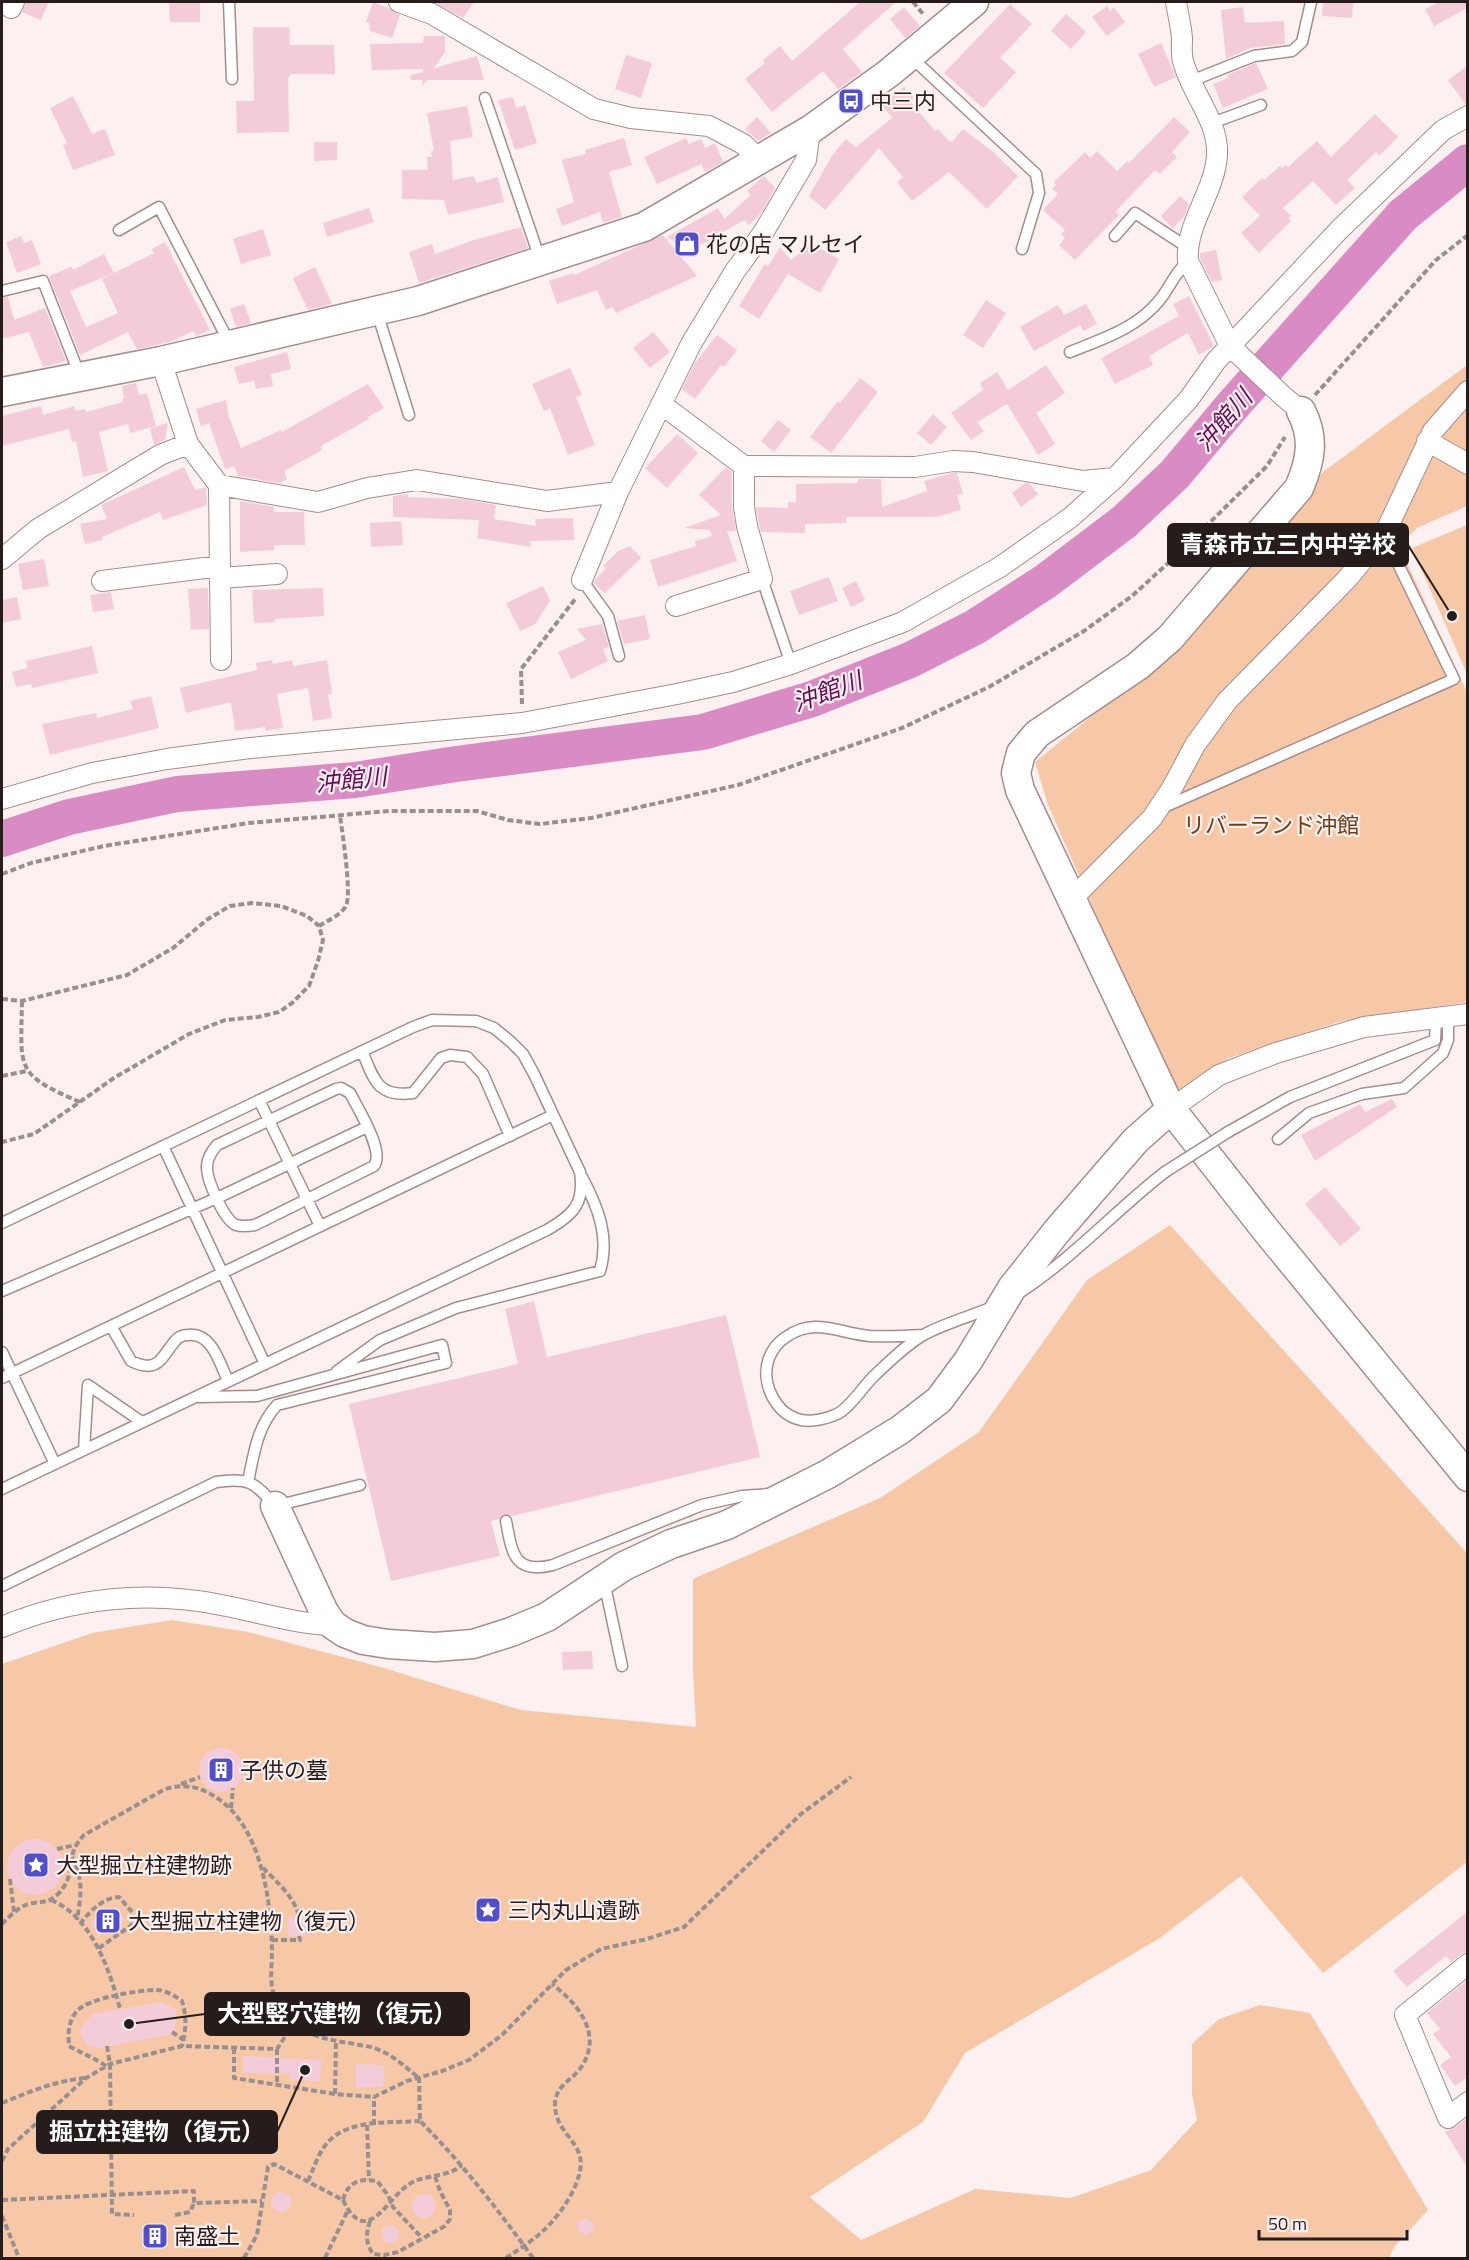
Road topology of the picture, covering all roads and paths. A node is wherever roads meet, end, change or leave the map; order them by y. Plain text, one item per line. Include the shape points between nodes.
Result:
1 (229, 2) edge
2 (399, 2) edge
3 (974, 2) edge
4 (1176, 2) edge
5 (1311, 2) edge
6 (436, 8) edge
7 (909, 55) junction
8 (232, 79) dead end
9 (1191, 81) junction
10 (485, 98) dead end
11 (1261, 105) dead end
12 (1467, 116) edge
13 (1212, 123) junction
14 (810, 130) junction
15 (760, 160) junction
16 (120, 230) dead end
17 (1467, 235) edge
18 (1115, 236) dead end
19 (1022, 249) dead end
20 (1187, 254) junction
21 (541, 262) junction
22 (2, 291) edge
23 (376, 311) junction
24 (231, 345) junction
25 (1234, 351) junction
26 (1070, 352) dead end
27 (160, 362) junction
28 (80, 377) junction
29 (1467, 391) edge
30 (2, 392) edge
31 (661, 404) junction
32 (1293, 404) junction
33 (409, 415) dead end
34 (1427, 441) junction
35 (188, 444) junction
36 (1467, 464) edge
37 (744, 466) junction
38 (1115, 478) junction
39 (219, 485) junction
40 (618, 492) junction
41 (1384, 535) junction
42 (2, 558) edge
43 (220, 572) junction
44 (277, 574) dead end
45 (762, 579) junction
46 (582, 580) junction
47 (102, 581) dead end
48 (676, 606) dead end
49 (619, 656) dead end
50 (221, 660) dead end
51 (791, 664) junction
52 (522, 723) junction
53 (2, 799) edge
54 (1158, 809) junction
55 (340, 814) junction
56 (2, 874) edge
57 (1072, 899) junction
58 (319, 926) junction
59 (2, 999) edge
60 (22, 1001) junction
61 (1451, 1017) edge
62 (362, 1051) junction
63 (27, 1071) junction
64 (2, 1076) edge
65 (259, 1101) junction
66 (81, 1102) junction
67 (1171, 1109) junction
68 (553, 1115) junction
69 (269, 1120) junction
70 (367, 1127) junction
71 (510, 1136) junction
72 (1278, 1139) dead end
73 (2, 1142) edge
74 (163, 1146) junction
75 (290, 1164) junction
76 (580, 1172) junction
77 (217, 1198) junction
78 (307, 1199) junction
79 (192, 1209) junction
80 (2, 1223) edge
81 (320, 1226) junction
82 (222, 1273) junction
83 (2, 1291) edge
84 (1003, 1304) junction
85 (111, 1326) junction
86 (924, 1335) junction
87 (2, 1352) edge
88 (265, 1364) junction
89 (332, 1375) junction
90 (7, 1376) edge
91 (228, 1381) junction
92 (196, 1396) junction
93 (142, 1422) junction
94 (84, 1450) junction
95 (55, 1464) junction
96 (1467, 1477) edge
97 (248, 1482) junction
98 (360, 1485) dead end
99 (2, 1489) edge
100 (791, 1493) junction
101 (275, 1506) junction
102 (506, 1521) dead end
103 (603, 1580) junction
104 (2, 1586) edge
105 (333, 1625) junction
106 (2, 1628) edge
107 (622, 1666) dead end
108 (200, 1777) dead end
109 (851, 1777) dead end
110 (178, 1785) junction
111 (233, 1788) dead end
112 (231, 1809) junction
113 (76, 1845) junction
114 (57, 1849) dead end
115 (72, 1857) junction
116 (262, 1867) junction
117 (10, 1879) dead end
118 (51, 1900) junction
119 (14, 1912) junction
120 (299, 1918) dead end
121 (77, 1920) junction
122 (2, 1924) edge
123 (80, 1924) junction
124 (299, 1936) dead end
125 (272, 1940) junction
126 (99, 1948) junction
127 (1467, 1964) edge
128 (552, 1984) junction
129 (117, 1995) junction
130 (120, 2009) dead end
131 (294, 2023) junction
132 (172, 2032) dead end
133 (184, 2040) junction
134 (336, 2041) junction
135 (107, 2046) dead end
136 (182, 2046) junction
137 (234, 2048) junction
138 (277, 2049) junction
139 (108, 2065) junction
140 (419, 2077) junction
141 (86, 2078) junction
142 (277, 2085) junction
143 (335, 2094) junction
144 (374, 2097) junction
145 (1467, 2102) edge
146 (2, 2103) edge
147 (420, 2121) junction
148 (367, 2125) junction
149 (374, 2125) junction
150 (2, 2161) edge
151 (462, 2165) junction
152 (435, 2176) junction
153 (369, 2180) junction
154 (308, 2181) junction
155 (111, 2195) junction
156 (2, 2200) edge
157 (344, 2200) junction
158 (262, 2201) junction
159 (390, 2202) junction
160 (194, 2204) junction
161 (348, 2210) junction
162 (134, 2215) dead end
163 (175, 2215) dead end
164 (2, 2216) edge
165 (370, 2221) junction
166 (422, 2238) junction
167 (524, 2245) junction
168 (19, 2259) edge
169 (244, 2259) edge
170 (325, 2259) edge
171 (506, 2259) edge
172 (533, 2259) edge

1 - 8 lane
2 - 6 street
3 - 7 street
4 - 9 street via 1183,59
5 - 9 lane via 1302,42 1292,51 1254,56
6 - 15 street via 594,110 709,126 743,144
7 - 14 street
7 - 19 lane via 1036,174 1039,194
9 - 13 street
10 - 21 lane
11 - 13 lane
12 - 25 street via 1443,130 1339,230
13 - 20 street via 1217,155
14 - 15 street
14 - 31 street via 806,160 712,308
15 - 21 street via 644,227
16 - 24 lane via 159,207
17 - 32 path via 1436,260
18 - 20 lane via 1135,213
20 - 25 street
20 - 26 lane via 1161,300 1147,315 1129,327
21 - 23 street via 417,302
22 - 28 lane via 43,281
23 - 24 street
23 - 33 lane
24 - 27 street
25 - 32 street
25 - 38 street via 1216,361 1188,400
27 - 28 street
27 - 35 street
28 - 30 street
29 - 34 street
31 - 37 street
31 - 40 street
32 - 55 path via 1267,466 1132,596 1084,631 989,687 902,728 738,785 591,818 540,824 477,811
32 - 57 street via 1309,425 1310,438 1308,466 1299,488 1170,638 1138,666 1037,734 1021,753 1016,773 1020,790
34 - 36 street
34 - 41 street
35 - 39 street
35 - 42 street via 160,455 38,529
37 - 38 street via 915,468 953,461 1083,481
37 - 45 street via 747,526
38 - 51 street via 1070,518 990,573 903,622
39 - 40 street via 318,502 367,488 417,480 547,501
39 - 43 street
40 - 46 street
41 - 54 street via 1346,580 1227,701 1195,745
41 - 54 lane via 1454,679
43 - 44 street
43 - 47 street
43 - 50 street
45 - 48 street
45 - 51 lane
46 - 49 lane via 608,616
46 - 52 path via 575,601 521,669
51 - 52 street via 733,682
52 - 53 street via 167,759 92,773
54 - 57 street
55 - 56 path via 249,822 105,846 31,863
55 - 58 path via 346,906
57 - 67 street
58 - 60 path via 307,916 281,906 230,906 173,948 127,975
58 - 66 path via 323,940 318,961 309,986 292,1003 279,1012 225,1020 189,1034
59 - 60 path
60 - 63 path via 21,1053
61 - 67 street via 1364,1027 1276,1053 1220,1076
61 - 72 lane via 1443,1053 1404,1088 1362,1094 1309,1113
61 - 84 lane, bridge via 1435,1040 1290,1097 1165,1172 1047,1275
62 - 65 lane
62 - 68 lane via 432,1020 476,1021 494,1028 523,1054
62 - 71 lane via 375,1082 384,1091 401,1095 413,1093 441,1058 467,1057 483,1074
63 - 64 path
63 - 66 path via 50,1089
65 - 69 lane
65 - 74 lane
66 - 73 path via 34,1134
67 - 84 street via 1136,1140 1057,1231
67 - 96 street
68 - 71 lane
68 - 76 lane
69 - 70 lane via 341,1088 350,1093
69 - 75 lane
69 - 77 lane via 217,1145 211,1152 207,1175
70 - 75 lane
70 - 78 lane via 378,1155 374,1166
71 - 81 lane
74 - 79 lane
74 - 80 lane
75 - 77 lane
75 - 78 lane
76 - 88 lane via 580,1197 575,1209 563,1220
76 - 89 lane via 597,1206 604,1236 605,1255 600,1271 456,1308 380,1340
77 - 78 lane via 228,1218 245,1226 255,1225
77 - 79 lane
78 - 81 lane
79 - 82 lane
79 - 83 lane
81 - 82 lane
82 - 85 lane
82 - 88 lane
84 - 86 lane
84 - 100 street via 969,1361 939,1400 900,1430
85 - 90 lane
85 - 91 lane via 131,1361 147,1366 157,1364 184,1335 201,1337 213,1348
86 - 86 lane via 874,1376 839,1414 802,1420 778,1405 770,1392 768,1361 773,1349 796,1330 808,1326 868,1336
87 - 90 lane
88 - 91 lane
89 - 92 lane via 257,1396
89 - 97 lane via 442,1345 446,1363 277,1405 257,1438
90 - 95 lane
91 - 92 lane
92 - 93 lane
93 - 94 lane
93 - 94 lane via 88,1385
94 - 95 lane
95 - 99 lane
97 - 101 lane via 260,1487
97 - 104 lane via 216,1482
98 - 101 lane
100 - 102 lane via 742,1496 702,1505 540,1569 517,1560
100 - 103 street via 727,1525 671,1544
101 - 105 street
103 - 105 street via 547,1617 473,1644 388,1644 363,1640
103 - 107 lane
105 - 106 street via 307,1624 220,1604 125,1597 72,1605 25,1617
108 - 110 path
109 - 128 path via 801,1815 684,1927 601,1949 566,1970
110 - 112 path via 209,1792
110 - 113 path via 84,1835
111 - 112 path
112 - 116 path
113 - 114 path
113 - 115 path
115 - 118 path via 67,1882
115 - 121 path via 80,1874
116 - 120 path via 291,1900
116 - 125 path
117 - 119 path
118 - 119 path via 28,1904
118 - 121 path via 65,1905
119 - 122 path
121 - 123 path
123 - 126 path
123 - 126 path via 91,1910 110,1898 119,1897 132,1913 132,1924
124 - 125 path via 300,1940
125 - 131 path via 273,1994
126 - 129 path
127 - 145 street via 1405,2015 1448,2118
128 - 140 path via 502,2035 469,2060
128 - 167 path via 577,2007 589,2038 581,2067 559,2089 555,2102 559,2124 579,2151 581,2166 565,2204 543,2231
129 - 130 path
129 - 133 path via 159,1989 182,2001 186,2012
129 - 139 path via 77,2010 69,2023 69,2046
131 - 134 path via 306,2032
131 - 138 path
132 - 133 path
133 - 136 path
134 - 140 path via 376,2048
134 - 143 path
135 - 139 path
136 - 137 path
136 - 139 path
137 - 138 path
137 - 142 path via 234,2078
138 - 142 path
139 - 141 path
139 - 155 path
140 - 144 path
140 - 147 path
141 - 146 path via 47,2085
141 - 150 path via 8,2149
142 - 143 path
143 - 144 path
144 - 149 path
147 - 149 path
147 - 151 path
148 - 149 path
148 - 153 path
148 - 154 path via 349,2128 330,2140
151 - 152 path via 454,2172
151 - 167 path
152 - 159 path via 409,2184
152 - 166 path via 450,2219
153 - 157 path via 352,2184
153 - 159 path via 377,2181
154 - 157 path
154 - 158 path via 274,2164 268,2167
155 - 156 path
155 - 160 path via 194,2191
155 - 162 path via 112,2214
157 - 161 path
158 - 160 path
158 - 169 path via 257,2235
159 - 165 path via 385,2211
159 - 166 path
160 - 163 path via 190,2212
161 - 165 path via 363,2221
161 - 170 path
164 - 168 path
165 - 166 path via 367,2245 373,2253 398,2252
167 - 171 path
167 - 172 path

